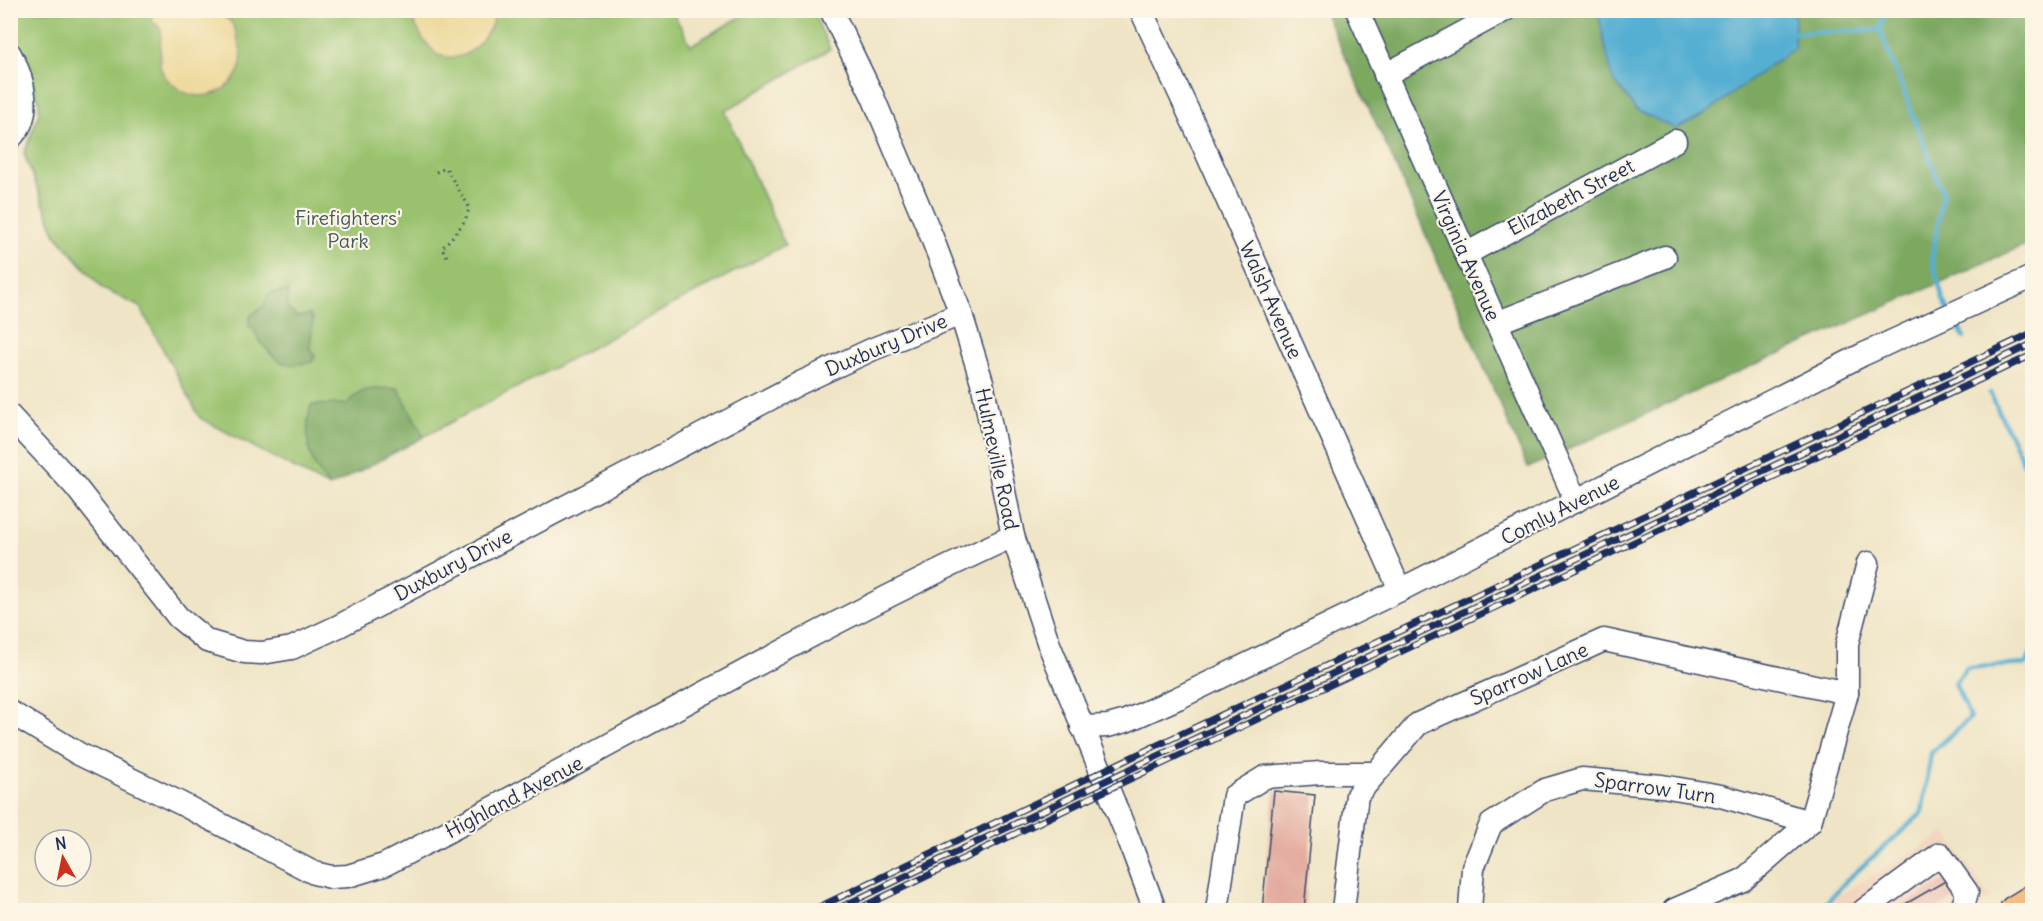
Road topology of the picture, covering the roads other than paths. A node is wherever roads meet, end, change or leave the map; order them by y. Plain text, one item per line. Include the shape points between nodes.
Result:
1 (831, 10) edge
2 (1141, 10) edge
3 (1357, 10) edge
4 (1505, 10) edge
5 (10, 54) edge
6 (1384, 75) junction
7 (10, 87) edge
8 (24, 115) junction
9 (10, 138) edge
10 (1675, 141) dead end
11 (1466, 254) junction
12 (1665, 257) dead end
13 (2032, 277) edge
14 (961, 314) junction
15 (1496, 323) junction
16 (10, 416) edge
17 (1576, 501) junction
18 (1013, 536) junction
19 (1868, 563) dead end
20 (1400, 590) junction
21 (1847, 693) junction
22 (10, 712) edge
23 (1082, 727) junction
24 (1375, 773) junction
25 (1810, 822) junction
26 (2032, 899) edge
27 (1155, 910) edge
28 (1217, 910) edge
29 (1343, 910) edge
30 (1470, 910) edge
31 (1674, 910) edge
32 (1864, 910) edge
33 (1961, 910) edge
34 (2014, 910) edge

1 - 14 street, Hulmeville Road via 873,97
2 - 20 street, Walsh Avenue
3 - 6 street, Virginia Avenue
4 - 6 street
5 - 8 street via 21,77
6 - 11 street, Virginia Avenue
7 - 8 street
8 - 9 street
10 - 11 street, Elizabeth Street
11 - 15 street, Virginia Avenue
12 - 15 street
13 - 17 street, Comly Avenue via 1862,355
14 - 16 street, Duxbury Drive via 800,383 339,626 292,648 262,653 207,641 178,617 75,486
14 - 18 street, Hulmeville Road via 982,382
15 - 17 street, Virginia Avenue
17 - 20 street, Comly Avenue
18 - 22 street, Highland Avenue via 852,615 393,861 348,876 322,875 293,864 78,754
18 - 23 street, Hulmeville Road via 1048,642
19 - 21 street via 1846,644
20 - 23 street, Comly Avenue via 1178,698 1108,726
21 - 24 street, Sparrow Lane via 1604,640 1418,724
21 - 25 street
23 - 27 street, Hulmeville Road
24 - 28 street via 1265,777 1234,796
24 - 29 street, Sparrow Lane via 1357,795
25 - 30 street, Sparrow Turn via 1721,796 1582,779 1545,790 1491,824 1473,868
25 - 31 street via 1743,880
26 - 34 main road
32 - 33 street via 1940,855 1967,892

